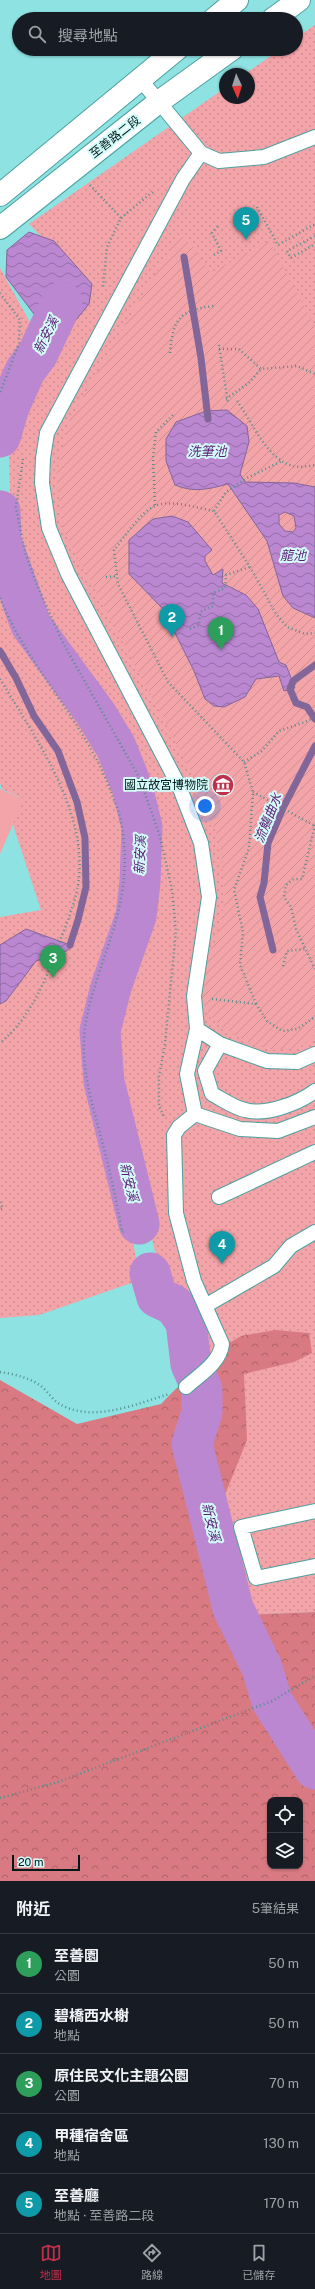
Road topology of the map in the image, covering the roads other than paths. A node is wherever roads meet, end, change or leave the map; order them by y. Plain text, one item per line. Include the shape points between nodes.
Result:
1 (237, 0) edge
2 (299, 0) edge
3 (222, 12) edge
4 (283, 12) edge
5 (168, 56) edge
6 (222, 56) edge
7 (140, 79) junction
8 (160, 101) junction
9 (315, 137) edge
10 (201, 153) junction
11 (0, 195) edge
12 (0, 227) edge
13 (197, 1029) junction
14 (220, 1044) junction
15 (315, 1054) edge
16 (315, 1091) edge
17 (195, 1114) junction
18 (315, 1117) edge
19 (315, 1152) edge
20 (219, 1197) dead end
21 (315, 1232) edge
22 (205, 1306) junction
23 (186, 1387) road end
24 (315, 1511) edge
25 (315, 1566) edge

1 - 3 street
2 - 4 street
5 - 7 street
6 - 8 street, 至善路二段
7 - 8 lane
7 - 11 street
8 - 10 lane
8 - 12 street, 至善路二段
9 - 10 lane via 264,157 219,161
10 - 13 lane via 176,193 47,433 42,483 49,528 68,574 179,786 201,843 210,897 194,996
13 - 14 lane
13 - 17 lane via 187,1074
14 - 15 lane via 267,1061 297,1062
14 - 16 lane via 205,1071 212,1094 246,1111 274,1110
17 - 18 lane via 240,1129 278,1131
17 - 22 lane via 178,1127 174,1135 176,1213 194,1281
19 - 20 lane
21 - 22 lane via 290,1246 274,1266
22 - 23 lane via 222,1344 218,1358
24 - 25 lane via 241,1527 256,1578

